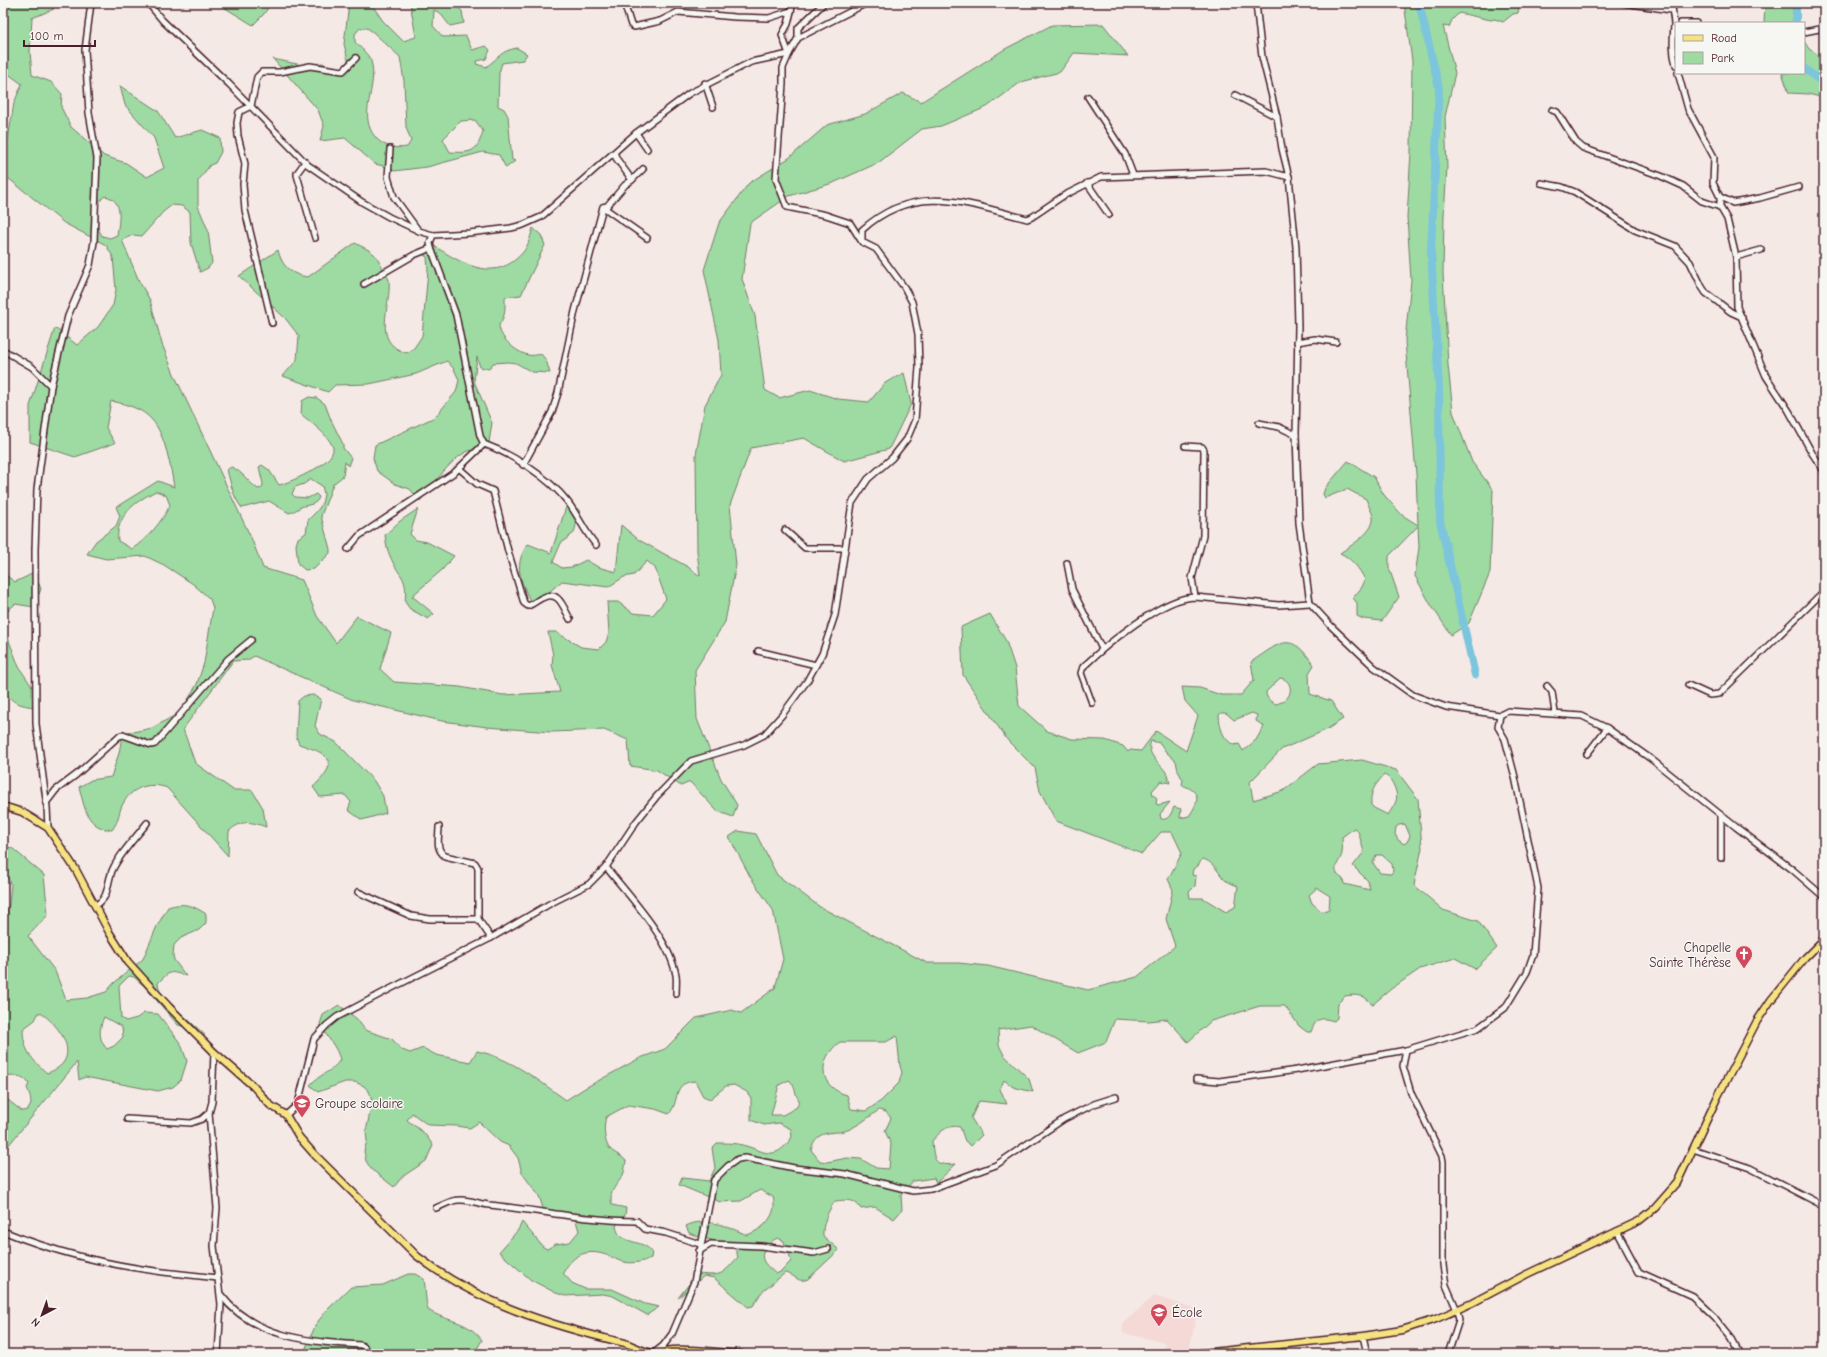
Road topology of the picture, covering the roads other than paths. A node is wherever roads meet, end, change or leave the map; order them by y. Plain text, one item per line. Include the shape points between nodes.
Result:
1 (91, 3) edge
2 (148, 3) edge
3 (793, 3) edge
4 (824, 3) edge
5 (867, 3) edge
6 (1256, 3) edge
7 (1624, 3) edge
8 (1673, 3) edge
9 (1635, 4) edge
10 (625, 6) dead end
11 (1671, 10) junction
12 (791, 11) junction
13 (1675, 23) edge
14 (1824, 28) edge
15 (1805, 32) edge
16 (798, 38) junction
17 (789, 54) junction
18 (1675, 56) edge
19 (356, 58) dead end
20 (1678, 74) edge
21 (705, 83) junction
22 (1235, 94) dead end
23 (1088, 97) dead end
24 (251, 106) junction
25 (713, 107) dead end
26 (1552, 110) dead end
27 (1277, 117) junction
28 (636, 134) junction
29 (390, 149) dead end
30 (647, 149) dead end
31 (615, 154) junction
32 (305, 162) junction
33 (643, 169) dead end
34 (1134, 175) junction
35 (1289, 177) junction
36 (632, 180) junction
37 (1087, 183) junction
38 (1541, 183) dead end
39 (1799, 187) dead end
40 (1720, 197) junction
41 (603, 207) junction
42 (1720, 207) junction
43 (1109, 215) dead end
44 (419, 230) junction
45 (433, 235) junction
46 (315, 238) dead end
47 (647, 238) dead end
48 (862, 242) junction
49 (431, 248) junction
50 (1761, 250) dead end
51 (1736, 257) junction
52 (364, 284) dead end
53 (1742, 317) junction
54 (272, 324) dead end
55 (1297, 342) junction
56 (1336, 342) dead end
57 (3, 350) edge
58 (51, 386) junction
59 (1258, 423) dead end
60 (1296, 435) junction
61 (484, 444) junction
62 (1185, 446) dead end
63 (524, 465) junction
64 (460, 469) junction
65 (1824, 471) edge
66 (785, 530) dead end
67 (596, 544) dead end
68 (845, 548) junction
69 (348, 549) dead end
70 (1067, 563) dead end
71 (1824, 591) edge
72 (1195, 597) junction
73 (1310, 603) junction
74 (570, 619) dead end
75 (251, 640) dead end
76 (1102, 649) junction
77 (758, 651) dead end
78 (816, 665) junction
79 (1688, 685) dead end
80 (1548, 686) dead end
81 (1092, 703) dead end
82 (1555, 713) junction
83 (1500, 715) junction
84 (1607, 728) junction
85 (1587, 754) dead end
86 (46, 803) junction
87 (3, 806) edge
88 (1721, 815) junction
89 (147, 823) dead end
90 (439, 827) dead end
91 (48, 828) junction
92 (1721, 858) dead end
93 (606, 867) junction
94 (358, 892) dead end
95 (1824, 898) edge
96 (95, 906) junction
97 (478, 919) junction
98 (491, 938) junction
99 (1824, 939) edge
100 (676, 994) dead end
101 (1406, 1050) junction
102 (214, 1052) junction
103 (1196, 1079) dead end
104 (1116, 1097) dead end
105 (209, 1113) junction
106 (286, 1115) junction
107 (127, 1119) dead end
108 (1693, 1148) junction
109 (1824, 1206) edge
110 (436, 1208) dead end
111 (3, 1231) edge
112 (1617, 1231) junction
113 (700, 1244) junction
114 (828, 1249) dead end
115 (699, 1251) junction
116 (218, 1278) junction
117 (219, 1293) junction
118 (1457, 1310) junction
119 (1363, 1336) junction
120 (218, 1354) edge
121 (367, 1354) edge
122 (653, 1354) edge
123 (742, 1354) edge
124 (1192, 1354) edge
125 (1367, 1354) edge
126 (1448, 1354) edge
127 (1740, 1354) edge

1 - 58 street via 85,50 89,113 97,158 94,242 90,265 68,316
2 - 24 street via 163,21
3 - 12 street
4 - 16 street via 798,28
5 - 16 street
6 - 27 street via 1262,57
7 - 9 street
8 - 11 street
9 - 11 street
10 - 12 street via 634,27 660,21 678,12 769,18
11 - 13 street
12 - 17 street via 782,35
13 - 18 street
14 - 15 street
16 - 17 street
17 - 21 street via 751,62
17 - 48 street via 783,68 776,178 787,207 850,223
19 - 24 street via 343,71 310,66 280,72 262,72 257,76
20 - 40 street via 1688,109 1714,157 1712,178
21 - 25 street
21 - 28 street
22 - 27 street
23 - 34 street via 1125,154
24 - 32 street
24 - 54 street via 239,112 237,118 238,136 245,164 244,206
26 - 42 street via 1557,112 1582,148 1661,176 1683,186 1702,201
27 - 35 street
28 - 30 street
28 - 31 street
29 - 44 street via 388,177 394,197
31 - 36 street
31 - 45 street via 550,211 533,221 511,228
32 - 44 street via 362,202
32 - 46 street via 297,175
33 - 36 street
34 - 35 street via 1266,171
34 - 37 street via 1101,177
35 - 55 street via 1296,247
36 - 41 street
37 - 43 street
37 - 48 street via 1030,219 941,200 908,203 888,211 871,222 862,230
38 - 53 street via 1575,192 1635,230 1675,246 1690,262 1706,293
39 - 40 street via 1733,203
40 - 42 street
41 - 47 street
41 - 63 street via 574,312 558,393 549,418
42 - 51 street via 1727,219
44 - 45 street
45 - 49 street
48 - 68 street via 876,249 912,302 917,324 919,368 913,426 903,445 868,479 855,497 850,511
49 - 52 street
49 - 61 street via 456,315 480,436
50 - 51 street
51 - 53 street via 1736,303
53 - 65 street via 1766,376
55 - 56 street via 1315,339
55 - 60 street
57 - 58 street via 32,368
58 - 86 street via 37,489 35,550 36,724
59 - 60 street via 1279,427
60 - 73 street via 1300,535
61 - 63 street via 508,454
61 - 64 street
62 - 72 street via 1202,446 1204,450 1203,536 1192,578
63 - 67 street via 558,491
64 - 69 street via 359,536
64 - 74 street via 477,484 493,491 524,603 528,606 542,598 556,596
66 - 68 street via 805,548
68 - 78 street via 835,615
70 - 76 street via 1072,588
71 - 79 street via 1719,694 1710,695
72 - 73 street via 1279,605
72 - 76 street via 1182,598 1169,604
73 - 83 street via 1374,667 1413,695 1446,707
75 - 86 street via 228,659 155,744 119,736 56,790
76 - 81 street via 1081,670
77 - 78 street
78 - 93 street via 793,701 764,735 754,741 691,761 636,822
80 - 82 street via 1552,692
82 - 83 street via 1508,711
82 - 84 street via 1582,716
83 - 101 street via 1498,727 1505,738 1515,777 1538,888 1533,955 1527,972 1510,1001 1482,1026
84 - 85 street
84 - 88 street via 1651,758
86 - 91 street
87 - 91 main road via 22,812
88 - 92 street
88 - 95 street via 1793,870
89 - 96 street via 114,866 107,892 102,901
90 - 97 street via 438,849 441,853 474,863 478,868
91 - 96 main road via 76,870
93 - 98 street via 588,884
93 - 100 street via 657,933 677,976
94 - 97 street via 411,916 430,919
96 - 102 main road via 128,962
97 - 98 street
98 - 106 street via 327,1025 314,1039 298,1104
99 - 108 main road via 1757,1021
101 - 103 street via 1297,1070 1219,1080
101 - 118 street via 1403,1066 1410,1088 1443,1162 1442,1258 1446,1285
102 - 105 street via 212,1102
102 - 106 main road via 253,1086 270,1105
104 - 113 street via 1094,1104 1064,1119 996,1165 931,1189 913,1191 846,1174 738,1159 714,1180
105 - 107 street via 192,1123
105 - 116 street via 216,1176 214,1246
106 - 122 main road via 299,1137 314,1154 417,1256 435,1270 470,1290 523,1313 573,1330 628,1344
108 - 109 street via 1750,1168
108 - 112 main road via 1677,1183 1664,1199 1640,1221
110 - 113 street via 454,1200 466,1199 486,1205 608,1221 637,1221 645,1229
111 - 116 street via 50,1249 90,1258 162,1272
112 - 118 main road
112 - 127 street via 1639,1272 1692,1296 1714,1317
113 - 115 street
114 - 115 street via 814,1253 761,1246 711,1244
115 - 122 street via 694,1282 672,1334
116 - 117 street
117 - 120 street via 221,1304
117 - 121 street via 238,1314 271,1330 300,1340 361,1346
118 - 119 main road via 1421,1325
118 - 126 street via 1458,1324
119 - 124 main road
119 - 125 street
122 - 123 main road via 672,1350

